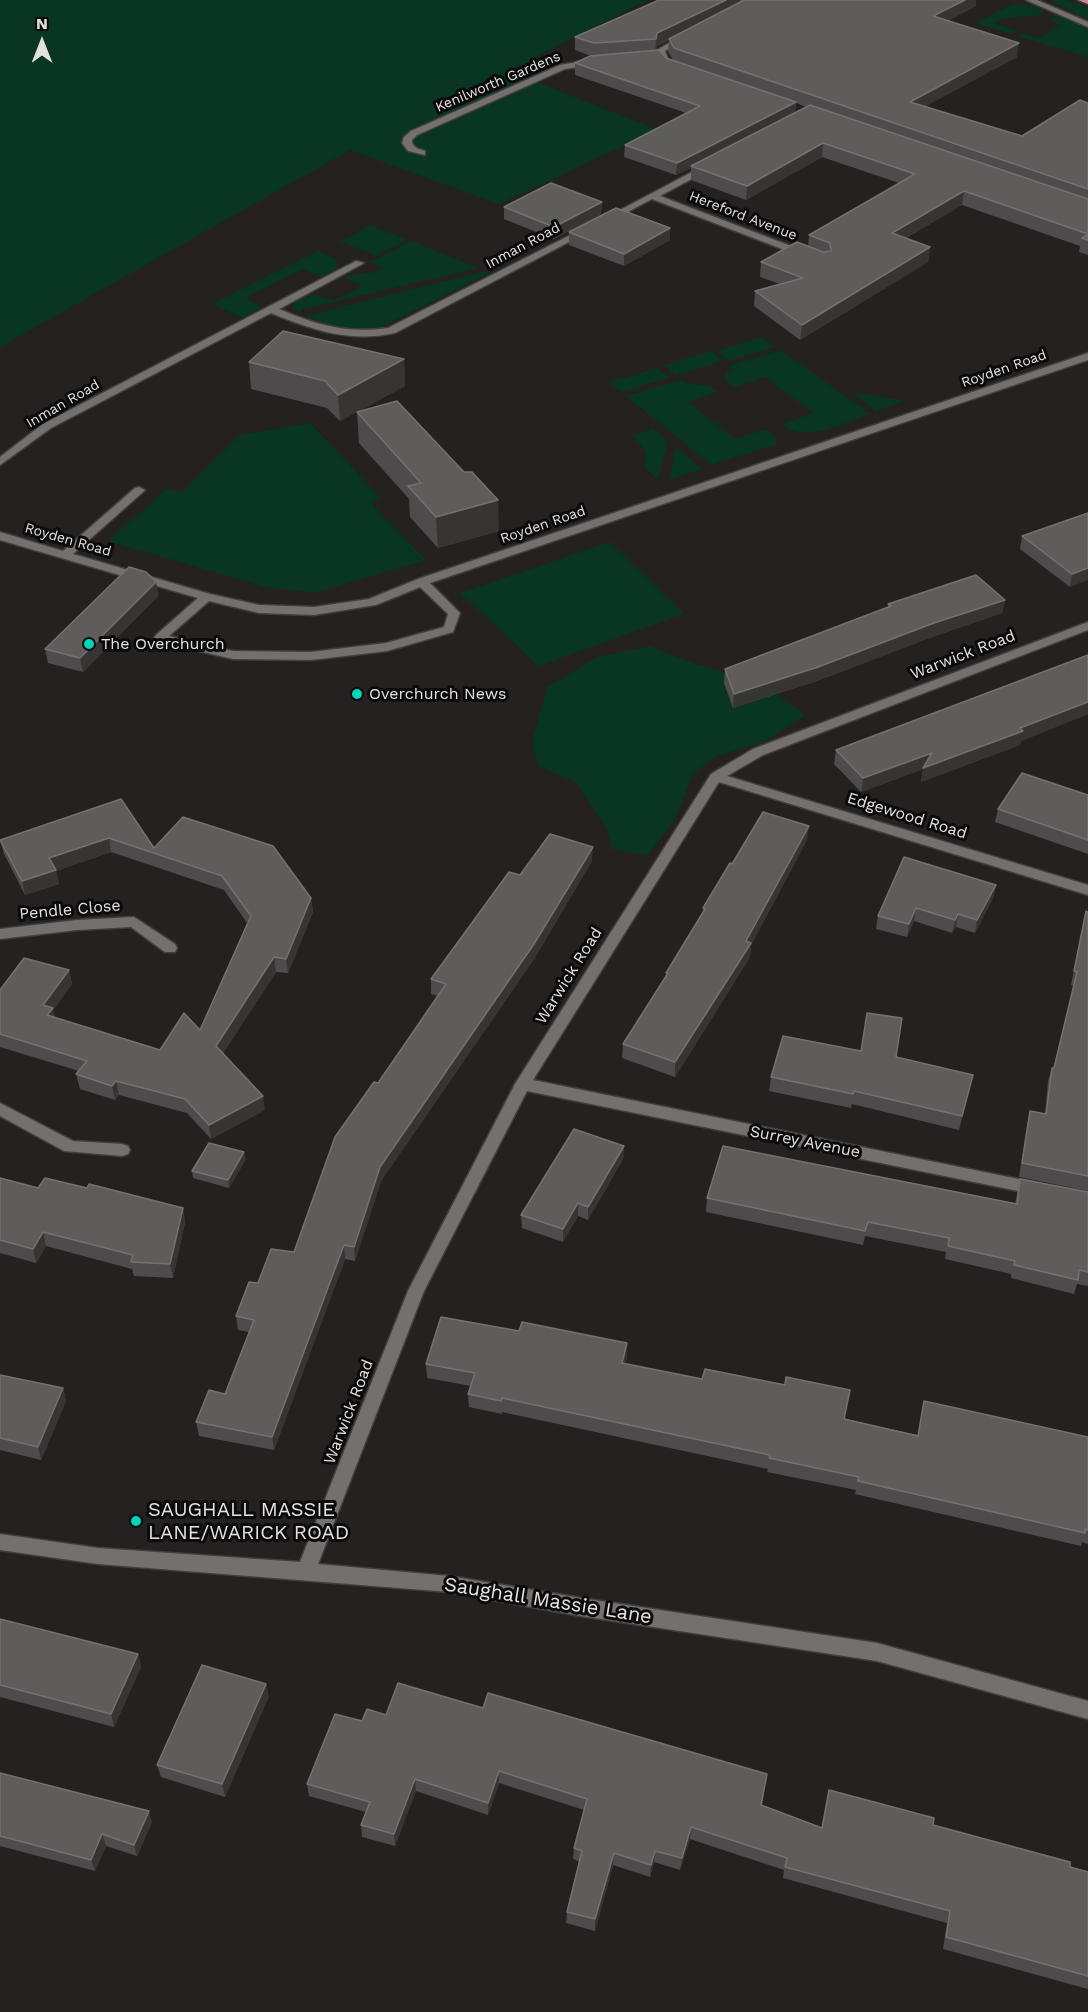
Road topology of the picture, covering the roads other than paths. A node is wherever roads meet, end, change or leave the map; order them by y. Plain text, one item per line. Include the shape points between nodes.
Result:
1 (1030, 0) edge
2 (1082, 0) edge
3 (1088, 2) edge
4 (1088, 25) edge
5 (700, 30) edge
6 (662, 56) junction
7 (651, 57) edge
8 (605, 60) edge
9 (680, 69) edge
10 (422, 153) dead end
11 (715, 162) edge
12 (652, 196) junction
13 (814, 258) edge
14 (359, 263) dead end
15 (271, 309) junction
16 (1088, 356) edge
17 (0, 462) edge
18 (139, 490) dead end
19 (0, 536) edge
20 (65, 555) junction
21 (422, 582) junction
22 (207, 597) junction
23 (1088, 626) edge
24 (716, 777) junction
25 (1088, 890) edge
26 (0, 934) edge
27 (170, 948) dead end
28 (523, 1084) junction
29 (0, 1109) edge
30 (122, 1150) dead end
31 (1053, 1192) edge
32 (0, 1542) edge
33 (306, 1571) junction
34 (1088, 1710) edge

1 - 4 street
2 - 3 main road
5 - 6 street via 661,50
6 - 7 street
6 - 9 street via 669,65
8 - 10 street, Kenilworth Gardens via 563,67 414,133 406,143
11 - 12 street, Inman Road
12 - 13 street, Hereford Avenue
12 - 15 street, Inman Road via 391,331 339,334
14 - 15 street, Inman Road
15 - 17 street, Inman Road via 47,426
16 - 21 street, Royden Road
18 - 20 street
19 - 20 street, Royden Road
20 - 22 street, Royden Road
21 - 22 street, Royden Road via 372,602 314,611 259,609
21 - 22 street via 454,613 449,629 387,647 311,656 233,655 160,638
23 - 24 street, Warwick Road via 758,752
24 - 25 street, Edgewood Road
24 - 28 street, Warwick Road
26 - 27 street, Pendle Close via 134,922
28 - 31 street, Surrey Avenue
28 - 33 street, Warwick Road via 416,1291
29 - 30 street via 70,1147
32 - 33 street, Saughall Massie Lane via 98,1556
33 - 34 street, Saughall Massie Lane via 449,1584 877,1652

